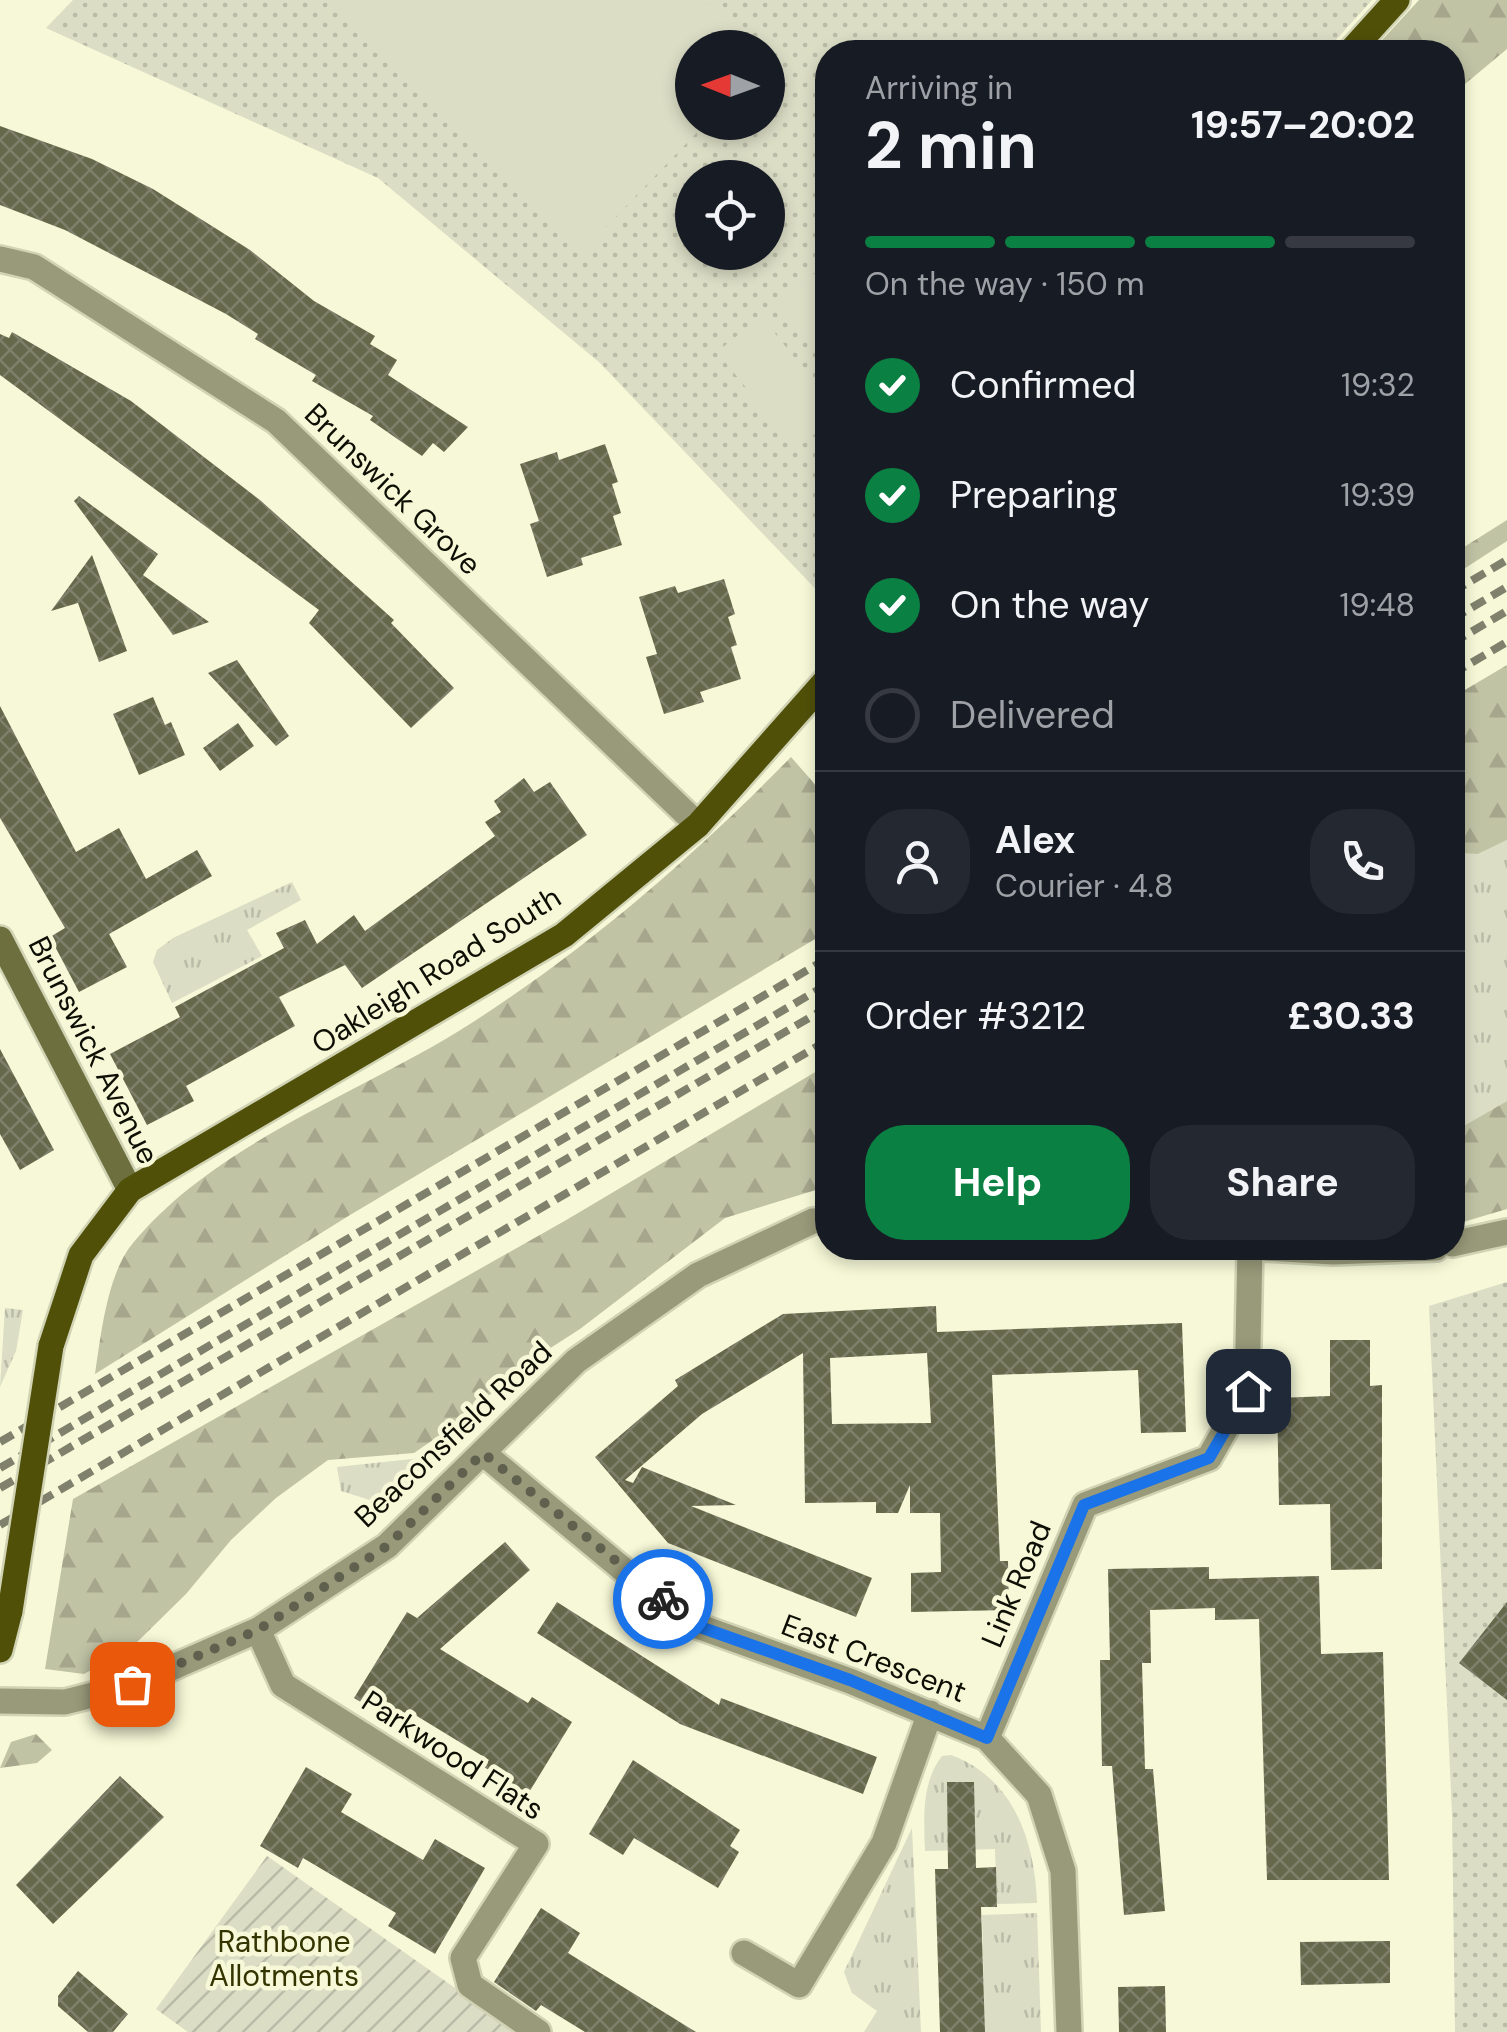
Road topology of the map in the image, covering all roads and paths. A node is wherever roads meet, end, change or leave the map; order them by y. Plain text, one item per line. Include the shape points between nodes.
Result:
1 (1396, 0) edge
2 (1361, 40) edge
3 (0, 259) edge
4 (815, 693) edge
5 (698, 826) junction
6 (0, 939) edge
7 (130, 1190) junction
8 (815, 1221) edge
9 (1507, 1232) edge
10 (1465, 1241) edge
11 (1250, 1260) edge
12 (483, 1453) junction
13 (258, 1630) junction
14 (0, 1650) edge
15 (0, 1701) edge
16 (930, 1713) junction
17 (987, 1738) junction
18 (744, 1953) dead end
19 (538, 2032) edge
20 (1068, 2032) edge

1 - 2 main road
3 - 5 street, Brunswick Grove via 34,267 276,421
4 - 5 main road, Oakleigh Road South
5 - 7 main road, Oakleigh Road South via 564,935
6 - 7 street, Brunswick Avenue
7 - 14 main road, bridge via 82,1254 52,1346
8 - 12 street, Beaconsfield Road via 698,1275 576,1361
9 - 10 street
11 - 17 street, Link Road via 1248,1391 1209,1458 1084,1505
12 - 13 street, Beaconsfield Road via 387,1546
12 - 16 street, East Crescent via 700,1627
13 - 15 street, Beaconsfield Road via 132,1684 65,1702
13 - 19 street, Parkwood Flats via 283,1684 536,1844 463,1958 470,1985
16 - 17 street, East Crescent
16 - 18 street via 884,1844 799,1985
17 - 20 street, East Crescent via 1039,1795 1063,1871

